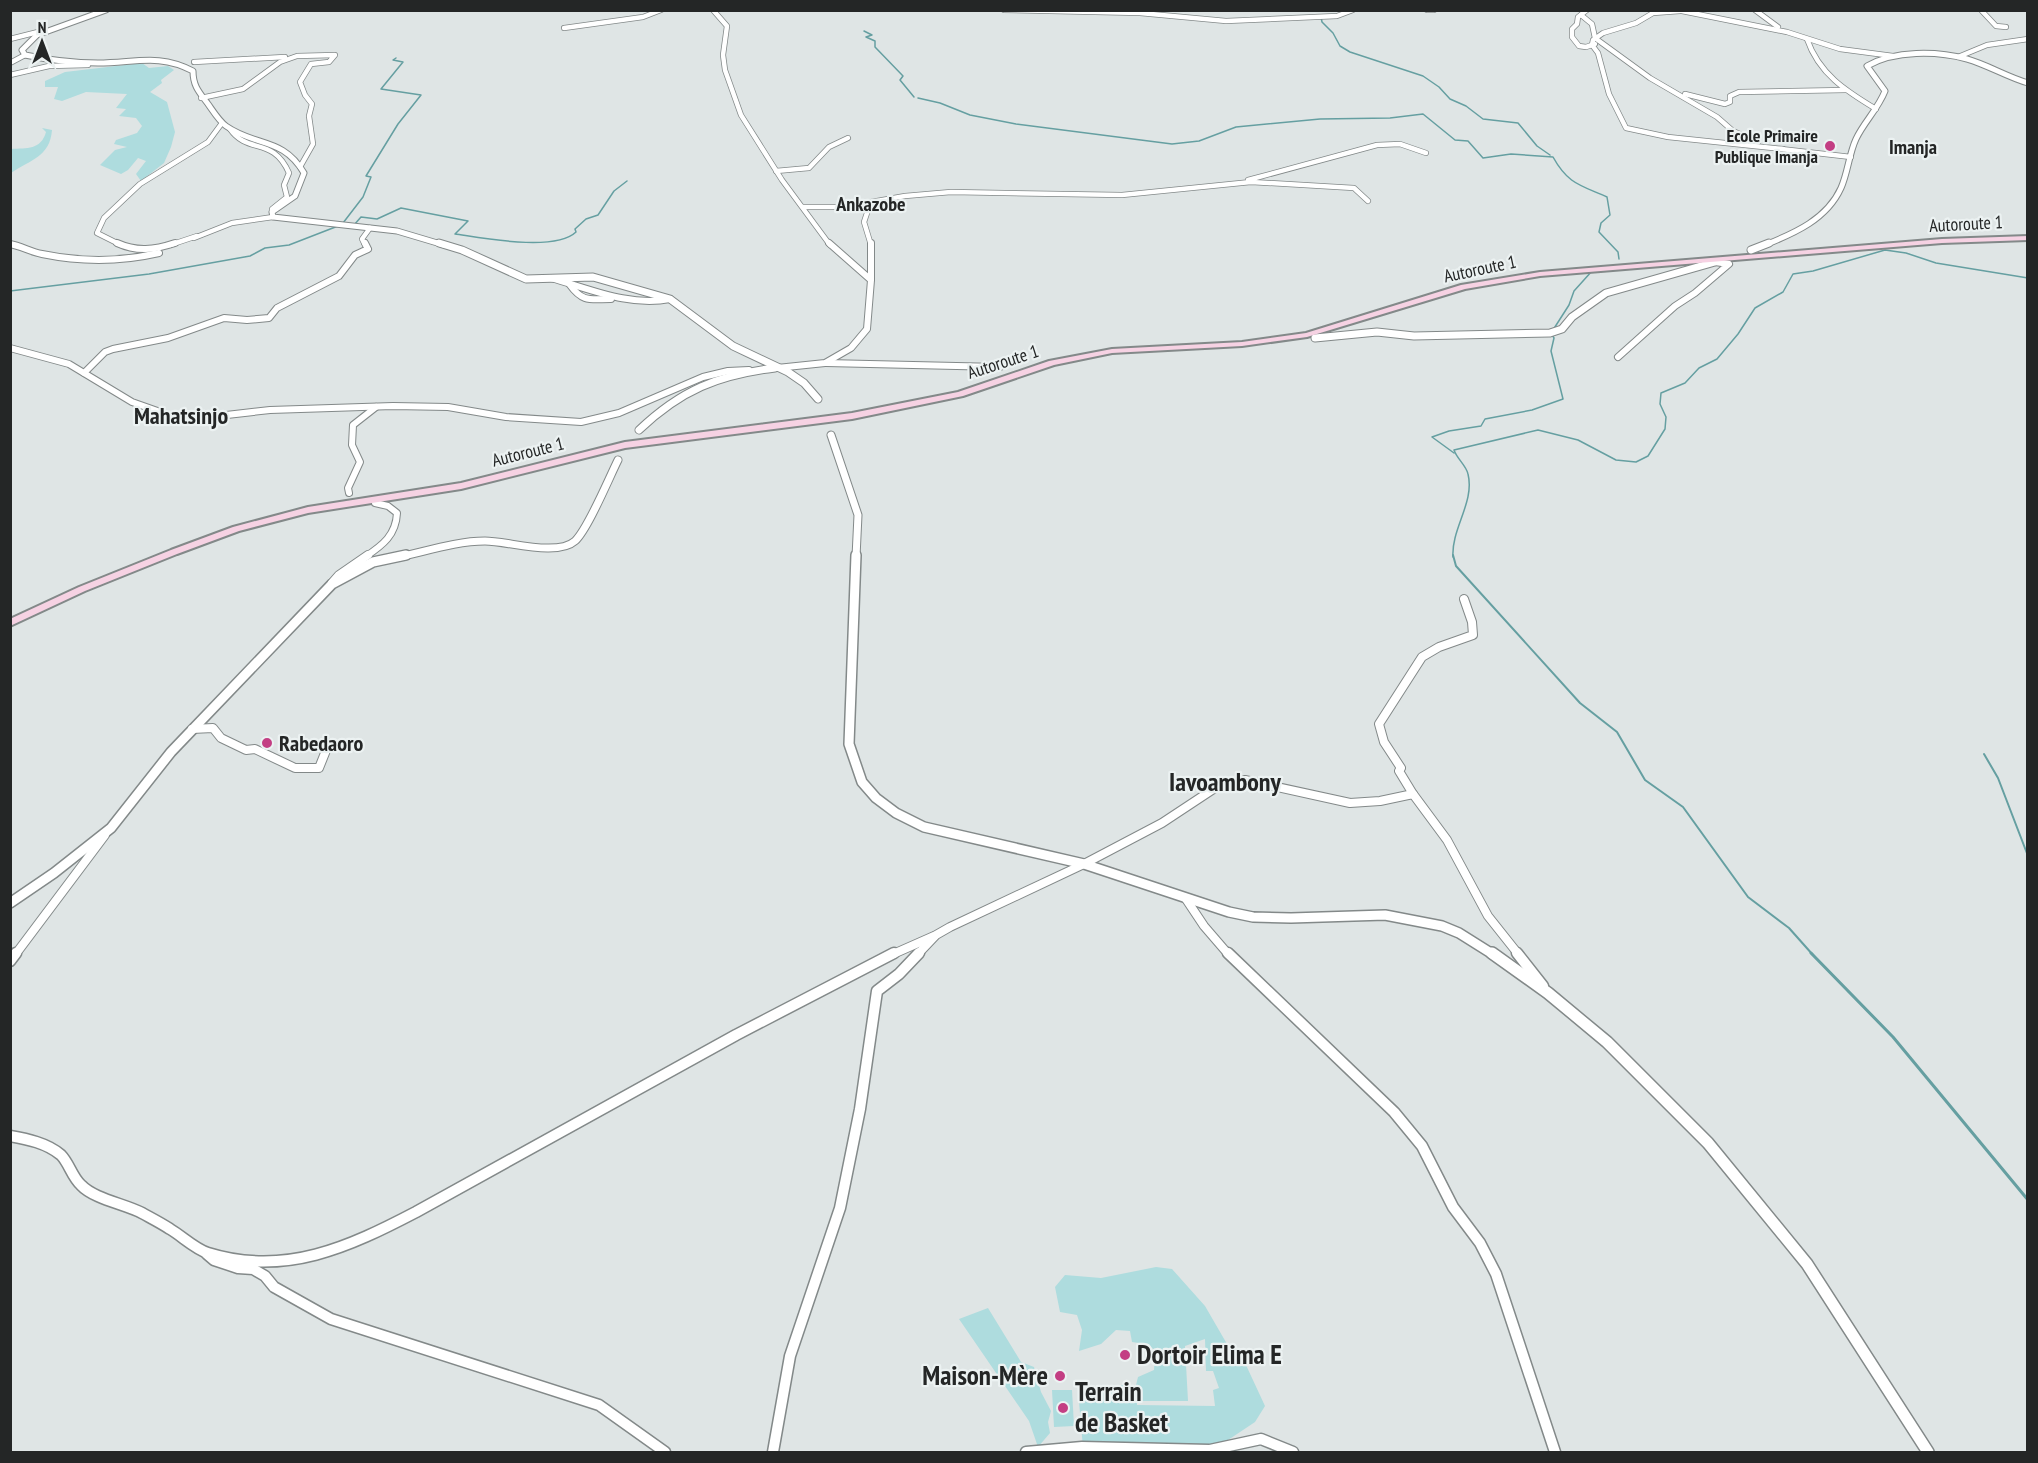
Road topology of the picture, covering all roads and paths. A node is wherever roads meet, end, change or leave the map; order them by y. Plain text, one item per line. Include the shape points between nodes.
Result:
1 (106, 10) edge
2 (661, 10) edge
3 (1005, 10) edge
4 (1353, 10) edge
5 (1427, 10) edge
6 (1434, 10) edge
7 (1587, 10) edge
8 (1707, 10) edge
9 (1755, 10) edge
10 (1981, 10) edge
11 (712, 11) edge
12 (1679, 11) edge
13 (1701, 13) junction
14 (1581, 15) junction
15 (2006, 27) dead end
16 (564, 28) dead end
17 (53, 30) junction
18 (1787, 32) junction
19 (1595, 37) junction
20 (10, 39) edge
21 (1807, 39) junction
22 (2028, 39) edge
23 (1603, 44) junction
24 (1592, 45) junction
25 (24, 52) junction
26 (297, 56) junction
27 (1893, 56) junction
28 (1959, 57) junction
29 (119, 62) junction
30 (194, 62) dead end
31 (11, 63) edge
32 (10, 75) edge
33 (2028, 83) edge
34 (1661, 85) junction
35 (1846, 90) junction
36 (201, 98) junction
37 (1876, 109) junction
38 (222, 123) junction
39 (230, 129) junction
40 (848, 138) dead end
41 (1784, 149) junction
42 (1426, 153) dead end
43 (1851, 157) junction
44 (300, 167) junction
45 (777, 171) junction
46 (1238, 183) junction
47 (1368, 201) dead end
48 (870, 204) junction
49 (803, 207) junction
50 (273, 214) junction
51 (370, 228) junction
52 (197, 236) junction
53 (2028, 236) edge
54 (10, 244) edge
55 (1751, 250) dead end
56 (1715, 262) joint
57 (549, 278) junction
58 (871, 280) junction
59 (569, 285) junction
60 (622, 298) junction
61 (670, 299) junction
62 (1315, 338) dead end
63 (10, 348) edge
64 (1618, 357) dead end
65 (825, 363) junction
66 (1000, 367) dead end
67 (777, 368) junction
68 (750, 370) junction
69 (84, 373) junction
70 (818, 399) dead end
71 (376, 407) junction
72 (639, 430) dead end
73 (831, 435) dead end
74 (618, 460) dead end
75 (349, 493) dead end
76 (375, 503) dead end
77 (332, 584) junction
78 (1464, 599) dead end
79 (10, 617) edge
80 (10, 623) edge
81 (192, 729) junction
82 (329, 743) dead end
83 (1413, 794) junction
84 (111, 828) junction
85 (1084, 864) junction
86 (1186, 898) junction
87 (10, 903) edge
88 (936, 935) junction
89 (10, 961) edge
90 (1548, 993) junction
91 (12, 1137) edge
92 (206, 1252) junction
93 (665, 1452) edge
94 (773, 1452) edge
95 (1026, 1452) edge
96 (1293, 1452) edge
97 (1555, 1452) edge
98 (1928, 1452) edge

1 - 17 street
2 - 16 street via 643,17
3 - 4 street via 1140,13 1228,21 1336,16
5 - 6 street
7 - 14 street
8 - 13 street
9 - 18 street
10 - 15 street via 1996,26
11 - 45 street via 727,26 723,55 726,77 741,115
12 - 13 street
12 - 19 street via 1653,14
13 - 18 street
14 - 19 street via 1592,24
14 - 24 street via 1572,29 1572,37 1579,46
17 - 20 street
17 - 25 street via 30,41
18 - 21 street
19 - 23 street
19 - 24 street
21 - 27 street via 1840,49
21 - 35 street via 1814,62
22 - 28 street via 2013,38
23 - 24 street
23 - 34 street
24 - 41 street via 1598,53 1609,94 1629,130
25 - 29 street via 88,63
25 - 31 street
26 - 30 street
26 - 36 street via 280,62 243,89
26 - 44 street via 335,56 329,62 311,64 300,82 312,104 309,116 313,144
27 - 28 street
27 - 37 street via 1874,60 1867,66 1885,91
28 - 33 street
29 - 32 street via 49,66
29 - 36 street via 167,58 180,63 193,71 193,84
34 - 35 street via 1725,104 1739,92
34 - 41 street via 1717,117 1733,131
35 - 37 street
36 - 38 street
37 - 43 street via 1856,140
38 - 39 street
38 - 52 street via 205,145 140,184 97,229 116,243 145,251
39 - 44 street via 280,148 295,158
39 - 50 street via 237,137 276,153 284,161 289,173 284,185 287,197 272,209
40 - 45 street via 829,147 809,168
41 - 43 street
42 - 46 street via 1400,144 1377,145
43 - 55 street via 1839,191 1822,215 1811,225
44 - 50 street via 304,172 295,196
45 - 49 street
46 - 47 street via 1354,188
46 - 48 street via 1122,195 951,192 905,195
48 - 49 street
48 - 58 street via 864,214 872,249
49 - 58 street via 826,241
50 - 51 street
50 - 52 street
51 - 57 street via 451,246 526,279
51 - 69 street via 362,239 368,249 355,255 342,274 277,308 269,318 224,318 168,338 113,349
52 - 54 street via 160,253 123,261 74,260
53 - 79 main road, Autoroute 1 via 1939,238 1537,271 1460,284 1304,331 1240,340 1110,347 1049,359 957,390 850,411 608,442 460,481 308,505 240,523 78,584
53 - 80 main road, Autoroute 1 via 1540,274 1464,287 1307,335 1242,344 1112,351 1052,363 960,393 852,416 626,445 461,486 308,510 236,529 174,552
56 - 62 street via 1606,293 1550,333 1414,336 1392,331
56 - 64 street via 1729,264
57 - 59 street
57 - 61 street via 593,277
58 - 65 street via 867,329 851,348
59 - 60 street
59 - 60 street via 585,299
60 - 61 street via 651,303
61 - 67 street via 733,346
63 - 69 street via 56,359
65 - 66 street
65 - 67 street
67 - 68 street
67 - 70 street via 804,383
68 - 71 street via 703,377 619,413 581,422 506,417 448,407
68 - 72 street via 734,372 686,392
69 - 71 street via 132,402 183,420 270,410
71 - 75 street via 353,425 352,445 360,462
73 - 85 street via 858,514 849,744 862,782 896,813 924,827
74 - 77 street via 575,541 565,546 546,549 474,542 373,562
76 - 77 street via 397,513 397,523 381,546 337,576
77 - 81 street
78 - 83 street via 1473,635 1422,657 1379,724 1384,742
81 - 82 street via 213,728 221,738 294,768 320,768
81 - 84 street
83 - 85 street via 1350,803 1245,780 1218,786 1162,823
83 - 90 street via 1447,840 1488,916
84 - 87 street
84 - 89 street
85 - 86 street
85 - 88 street
86 - 90 street via 1253,917 1385,915 1442,926 1512,966
86 - 97 street via 1238,965 1329,1048 1394,1112 1422,1146 1453,1207 1480,1242 1496,1274
88 - 92 street via 736,1035 390,1226 298,1260 246,1261
88 - 94 street via 877,991 860,1109 840,1208 790,1356
90 - 98 street via 1607,1042 1708,1143 1807,1264
91 - 92 street via 35,1141 61,1155 81,1186 125,1204
92 - 93 street via 214,1260 253,1269 274,1287 331,1319 599,1405
95 - 96 street via 1082,1447 1210,1450 1261,1439

